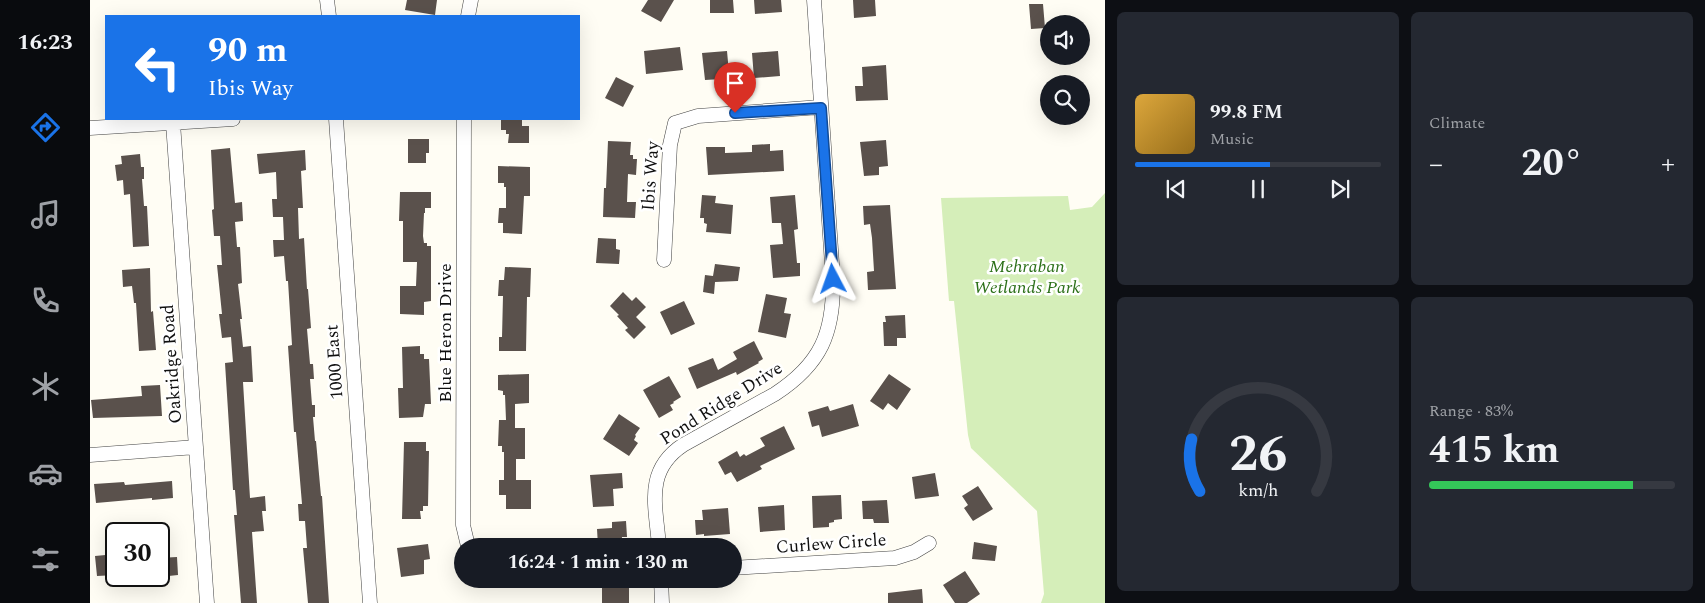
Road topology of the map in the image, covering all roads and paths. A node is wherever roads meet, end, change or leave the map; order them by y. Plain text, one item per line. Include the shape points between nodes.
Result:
1 (328, 0) edge
2 (471, 0) edge
3 (814, 0) edge
4 (329, 15) edge
5 (468, 15) edge
6 (821, 108) junction
7 (218, 120) edge
8 (336, 120) edge
9 (464, 120) edge
10 (172, 123) junction
11 (90, 128) edge
12 (664, 260) dead end
13 (196, 447) junction
14 (90, 455) edge
15 (466, 538) edge
16 (658, 538) edge
17 (929, 543) dead end
18 (742, 567) edge
19 (661, 588) edge
20 (207, 603) edge
21 (370, 603) edge
22 (662, 603) edge

1 - 4 street
2 - 5 street
3 - 6 street, Pond Ridge Drive
6 - 12 street, Ibis Way via 698,116 675,123 670,145
6 - 16 street, Pond Ridge Drive via 834,298 820,351 789,385 683,445 664,461 655,484
7 - 10 street
8 - 21 street, 1000 East
9 - 15 street, Blue Heron Drive via 463,525
10 - 11 street
10 - 13 street, Oakridge Road
13 - 14 street
13 - 20 street, Oakridge Road
17 - 18 street, Curlew Circle via 895,558
19 - 22 street

